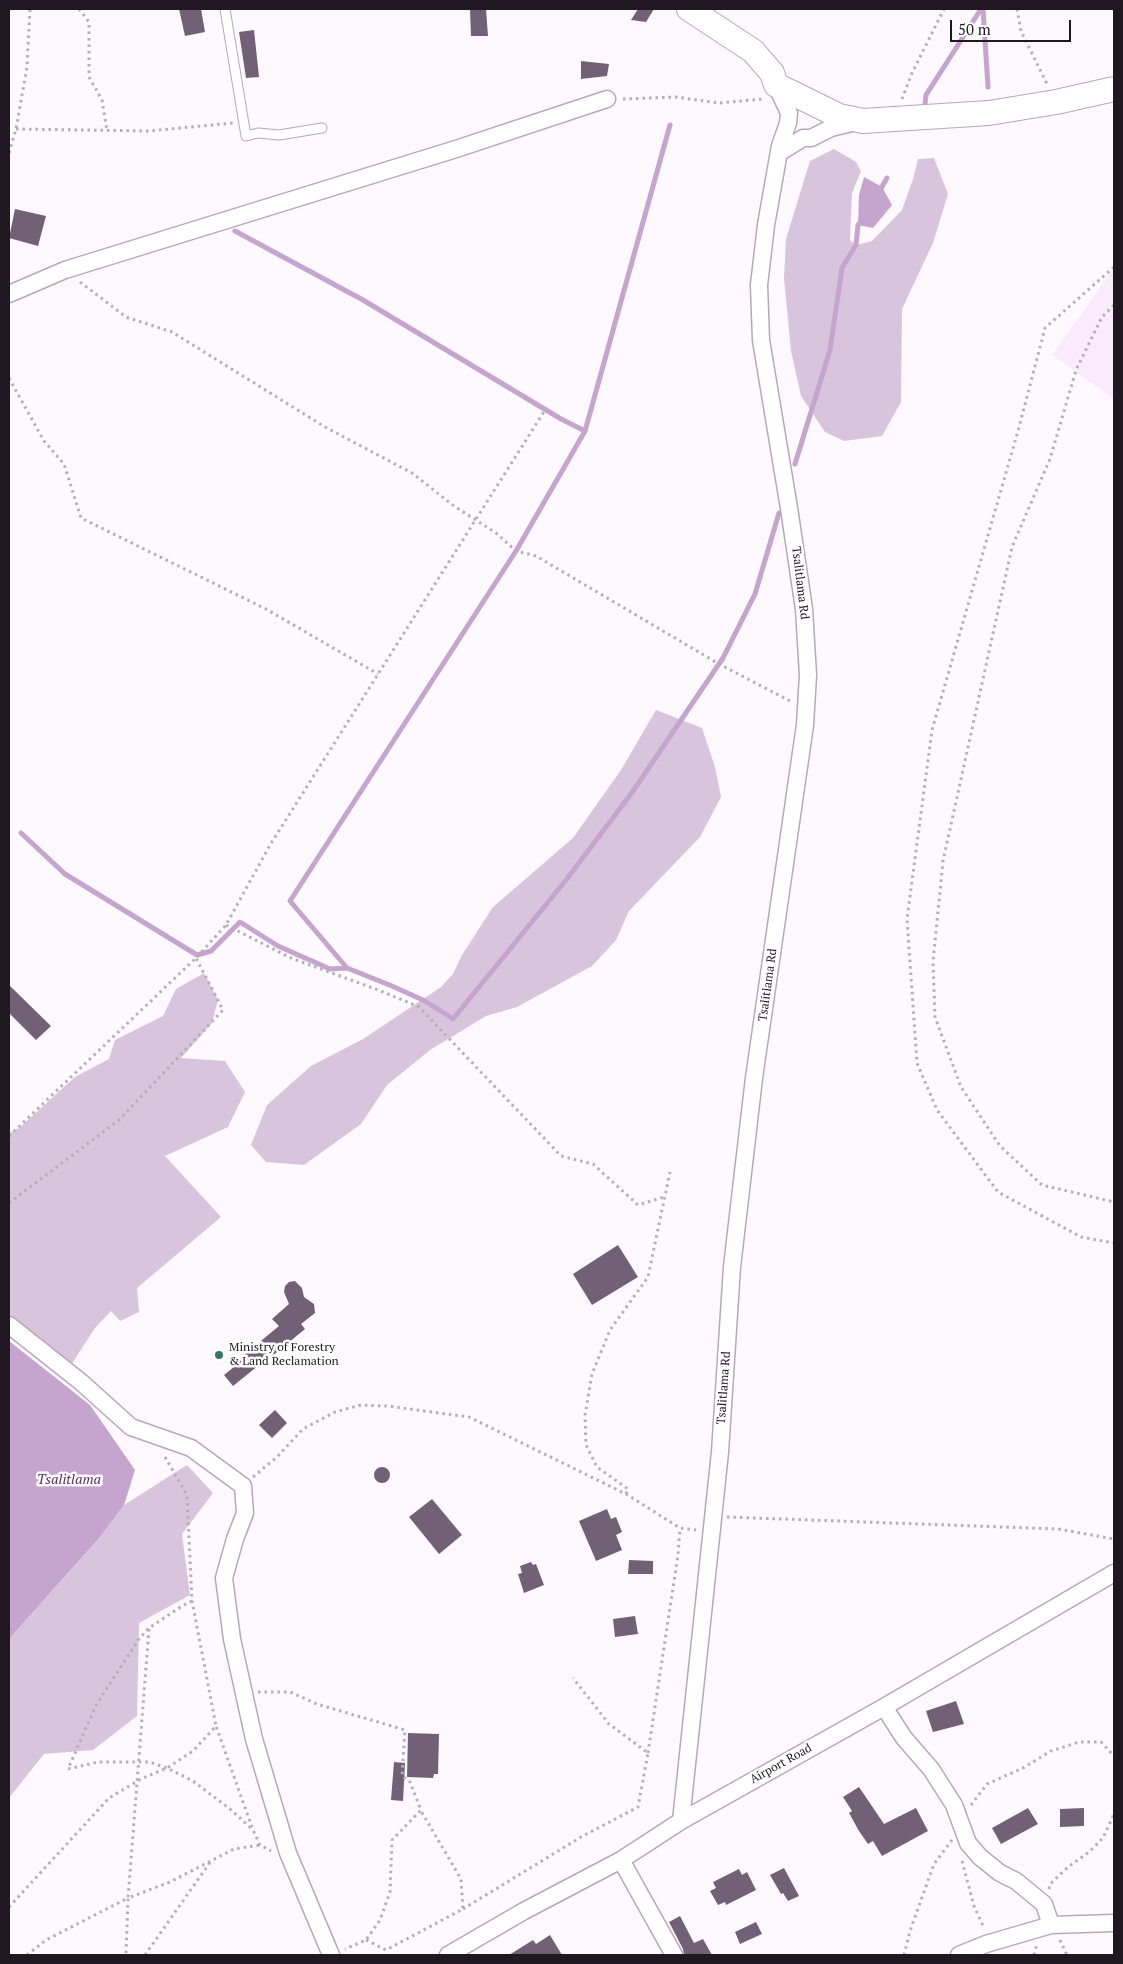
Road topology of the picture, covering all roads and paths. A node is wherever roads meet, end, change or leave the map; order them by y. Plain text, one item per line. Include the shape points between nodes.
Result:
1 (30, 9) edge
2 (79, 9) edge
3 (225, 9) edge
4 (689, 9) edge
5 (944, 9) edge
6 (1017, 9) edge
7 (1114, 89) edge
8 (779, 91) junction
9 (607, 99) joint
10 (1056, 102) junction
11 (801, 111) junction
12 (894, 118) junction
13 (863, 121) junction
14 (244, 122) junction
15 (322, 128) dead end
16 (16, 129) junction
17 (107, 131) junction
18 (810, 136) junction
19 (9, 153) edge
20 (779, 153) junction
21 (1114, 266) edge
22 (65, 270) junction
23 (9, 294) edge
24 (1114, 305) edge
25 (9, 378) edge
26 (546, 410) dead end
27 (476, 520) junction
28 (378, 674) junction
29 (806, 710) junction
30 (226, 925) junction
31 (196, 958) junction
32 (9, 1136) edge
33 (670, 1172) dead end
34 (664, 1197) junction
35 (1114, 1202) edge
36 (9, 1203) edge
37 (1114, 1243) edge
38 (9, 1324) edge
39 (160, 1453) dead end
40 (243, 1486) junction
41 (626, 1494) junction
42 (713, 1524) junction
43 (680, 1528) junction
44 (1114, 1539) edge
45 (1114, 1573) edge
46 (192, 1601) junction
47 (149, 1628) junction
48 (573, 1678) dead end
49 (244, 1693) junction
50 (884, 1707) junction
51 (216, 1726) junction
52 (648, 1753) junction
53 (1114, 1756) edge
54 (139, 1762) junction
55 (167, 1768) junction
56 (138, 1781) junction
57 (421, 1810) junction
58 (1114, 1814) edge
59 (681, 1821) junction
60 (961, 1826) junction
61 (253, 1830) junction
62 (260, 1845) junction
63 (288, 1853) junction
64 (961, 1855) dead end
65 (621, 1860) junction
66 (212, 1861) junction
67 (128, 1898) junction
68 (1044, 1904) junction
69 (9, 1907) edge
70 (463, 1909) junction
71 (1114, 1923) edge
72 (1051, 1925) junction
73 (366, 1940) junction
74 (986, 1944) junction
75 (27, 1955) edge
76 (126, 1955) edge
77 (145, 1955) edge
78 (331, 1955) edge
79 (448, 1955) edge
80 (674, 1955) edge
81 (904, 1955) edge
82 (958, 1955) edge

1 - 16 path via 27,66
2 - 17 path via 88,22 89,77 102,100
3 - 14 lane
4 - 8 street via 753,51 772,73
5 - 12 path
6 - 10 path via 1020,31
7 - 10 street
8 - 9 path via 719,103 676,97
8 - 11 street
9 - 22 street
10 - 12 street via 989,113
11 - 13 street
11 - 18 street via 793,133
11 - 18 street via 825,117 824,126
11 - 20 street, Tsalitlama Rd
12 - 13 street
13 - 18 street
14 - 15 lane via 246,136
14 - 17 path via 148,131
16 - 17 path
16 - 19 path
18 - 20 street
20 - 29 street, Tsalitlama Rd via 759,286 761,340 804,609 808,675
21 - 37 path via 1044,328 1018,431 932,730 907,920 917,1062 937,1110 998,1192 1081,1237
22 - 23 street
22 - 27 path via 126,317 172,332 325,427 412,473
24 - 35 path via 1102,317 1076,370 1050,459 1012,547 943,861 933,962 935,1018 961,1087 1000,1146 1042,1185
25 - 28 path via 44,441 64,464 81,518 266,609
26 - 27 path
27 - 28 path
27 - 29 path via 516,551 536,556 719,664
28 - 30 path via 270,845
29 - 42 street, Tsalitlama Rd via 754,1078 732,1267
30 - 31 path
30 - 34 path via 291,958 419,1008 561,1156 593,1164 638,1204
31 - 32 path
31 - 36 path via 223,1010 119,1120
33 - 34 path
34 - 41 path via 648,1277 610,1330 592,1374 585,1414 586,1445 596,1467 628,1489
38 - 40 street via 131,1427 191,1448
39 - 46 path via 168,1459 187,1495
40 - 41 path via 303,1429 335,1412 361,1405 469,1417
40 - 49 street via 245,1513 224,1578 232,1639
41 - 43 path
42 - 43 path
42 - 44 path via 1058,1529
42 - 59 street, Tsalitlama Rd
43 - 52 path
45 - 50 street, Airport Road
46 - 47 path
46 - 51 path
47 - 54 path
47 - 54 path via 96,1705 68,1770 98,1762
48 - 52 path via 608,1724
49 - 57 path via 290,1692 317,1704 405,1730 402,1776 410,1782
49 - 63 street via 254,1739
50 - 59 street, Airport Road
50 - 60 street via 954,1804
51 - 55 path via 193,1751
51 - 61 path
52 - 70 path via 638,1807 581,1837
53 - 60 path via 1100,1742 1079,1742 1051,1751 987,1784 973,1801
54 - 55 path
54 - 56 path
55 - 56 path
55 - 61 path via 193,1781
56 - 67 path
56 - 69 path via 109,1798
57 - 70 path via 461,1878
57 - 73 path via 392,1840 390,1892 380,1920
58 - 68 path via 1103,1838 1050,1884
59 - 65 street, Airport Road
60 - 68 street via 968,1843 980,1858
60 - 81 path via 957,1836 934,1864
61 - 62 path
62 - 63 path via 274,1853
62 - 66 path via 234,1849
63 - 78 street
64 - 74 path via 974,1906 984,1924
65 - 79 street, Airport Road
65 - 80 street
66 - 67 path
66 - 77 path
67 - 75 path via 46,1940
67 - 76 path
68 - 72 street
70 - 73 path via 386,1950
71 - 72 street
72 - 74 street
73 - 78 path
74 - 82 street

